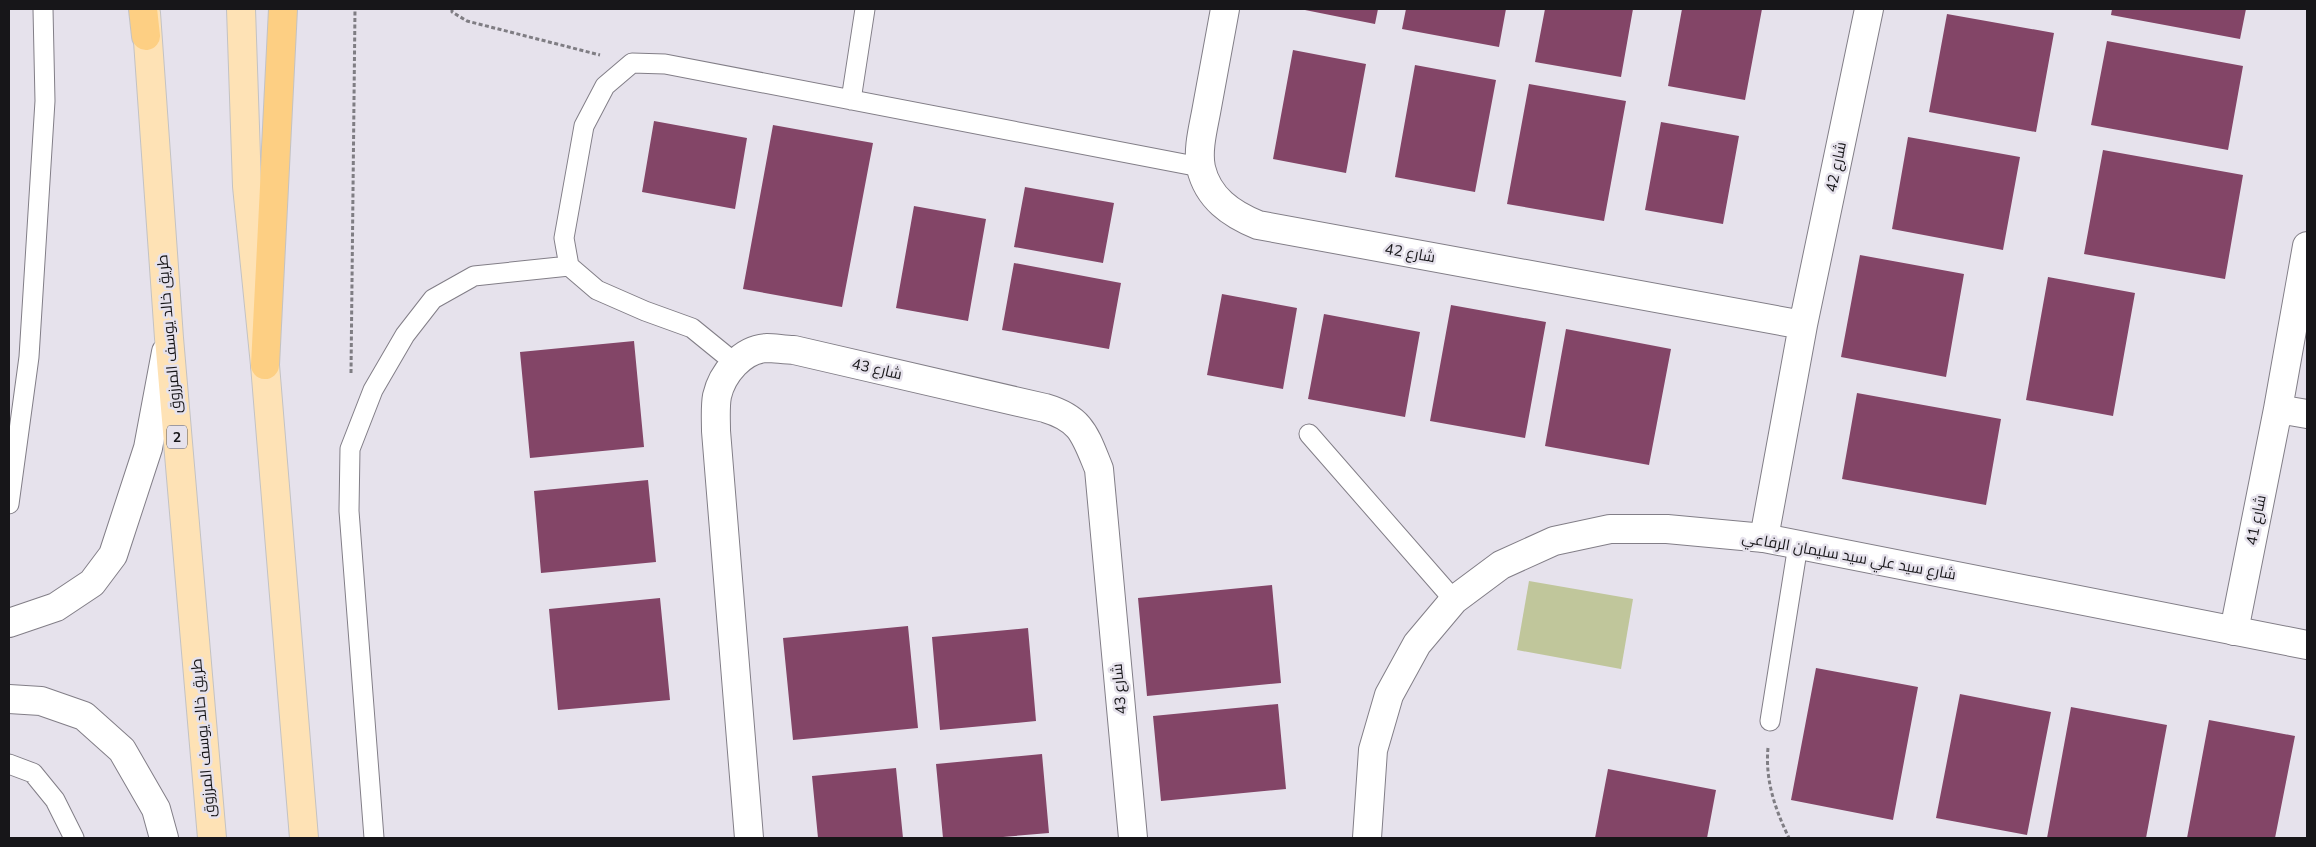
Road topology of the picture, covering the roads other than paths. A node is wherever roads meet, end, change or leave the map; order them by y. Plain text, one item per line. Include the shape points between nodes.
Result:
1 (43, 9) edge
2 (144, 9) edge
3 (241, 9) edge
4 (283, 9) edge
5 (865, 9) edge
6 (1225, 9) edge
7 (1870, 9) edge
8 (146, 36) joint
9 (851, 100) junction
10 (1200, 167) junction
11 (2307, 246) edge
12 (569, 266) junction
13 (1803, 325) junction
14 (169, 338) junction
15 (734, 363) junction
16 (265, 365) junction
17 (2278, 409) junction
18 (2307, 414) edge
19 (1309, 434) dead end
20 (9, 504) edge
21 (1764, 538) junction
22 (1798, 545) junction
23 (1454, 600) junction
24 (9, 623) edge
25 (2234, 630) junction
26 (2307, 645) edge
27 (9, 699) edge
28 (1770, 721) road end
29 (9, 764) edge
30 (74, 838) edge
31 (164, 838) edge
32 (212, 838) edge
33 (304, 838) edge
34 (374, 838) edge
35 (749, 838) edge
36 (1133, 838) edge
37 (1367, 838) edge

1 - 20 lane via 45,101 29,358
2 - 8 highway
3 - 16 main road via 247,186
4 - 16 highway
5 - 9 lane
6 - 10 street, شارع 42 via 1201,137
7 - 13 street, شارع 42
8 - 14 main road, طريق خالد يوسف المرزوق / 2
9 - 10 lane
9 - 12 lane via 665,64 632,63 605,86 584,126 564,238
10 - 13 street, شارع 42 via 1209,188 1222,205 1238,217 1258,225
11 - 17 street, شارع 41
12 - 15 lane via 597,290 692,328
12 - 34 lane via 474,276 433,299 405,335 373,390 350,449 349,511
13 - 21 street, شارع 42
14 - 24 street via 148,448 113,554 92,583 56,606
14 - 32 main road, طريق خالد يوسف المرزوق / 2
15 - 35 street via 717,396 716,431
15 - 36 street, شارع 43 via 765,348 794,350 1044,408 1064,414 1077,424 1099,469
16 - 33 main road
17 - 18 street
17 - 25 street, شارع 41
19 - 23 lane
21 - 22 street, شارع سيد علي سيد سليمان الرفاعي
21 - 23 street, شارع سيد علي سيد سليمان الرفاعي via 1667,529 1610,529 1554,541 1501,565
22 - 25 street, شارع سيد علي سيد سليمان الرفاعي
22 - 28 lane
23 - 37 street, شارع سيد علي سيد سليمان الرفاعي via 1417,644 1389,694 1372,750
25 - 26 street, شارع سيد علي سيد سليمان الرفاعي
27 - 31 street via 40,701 91,721 122,750 156,809
29 - 30 lane via 33,773 55,800

